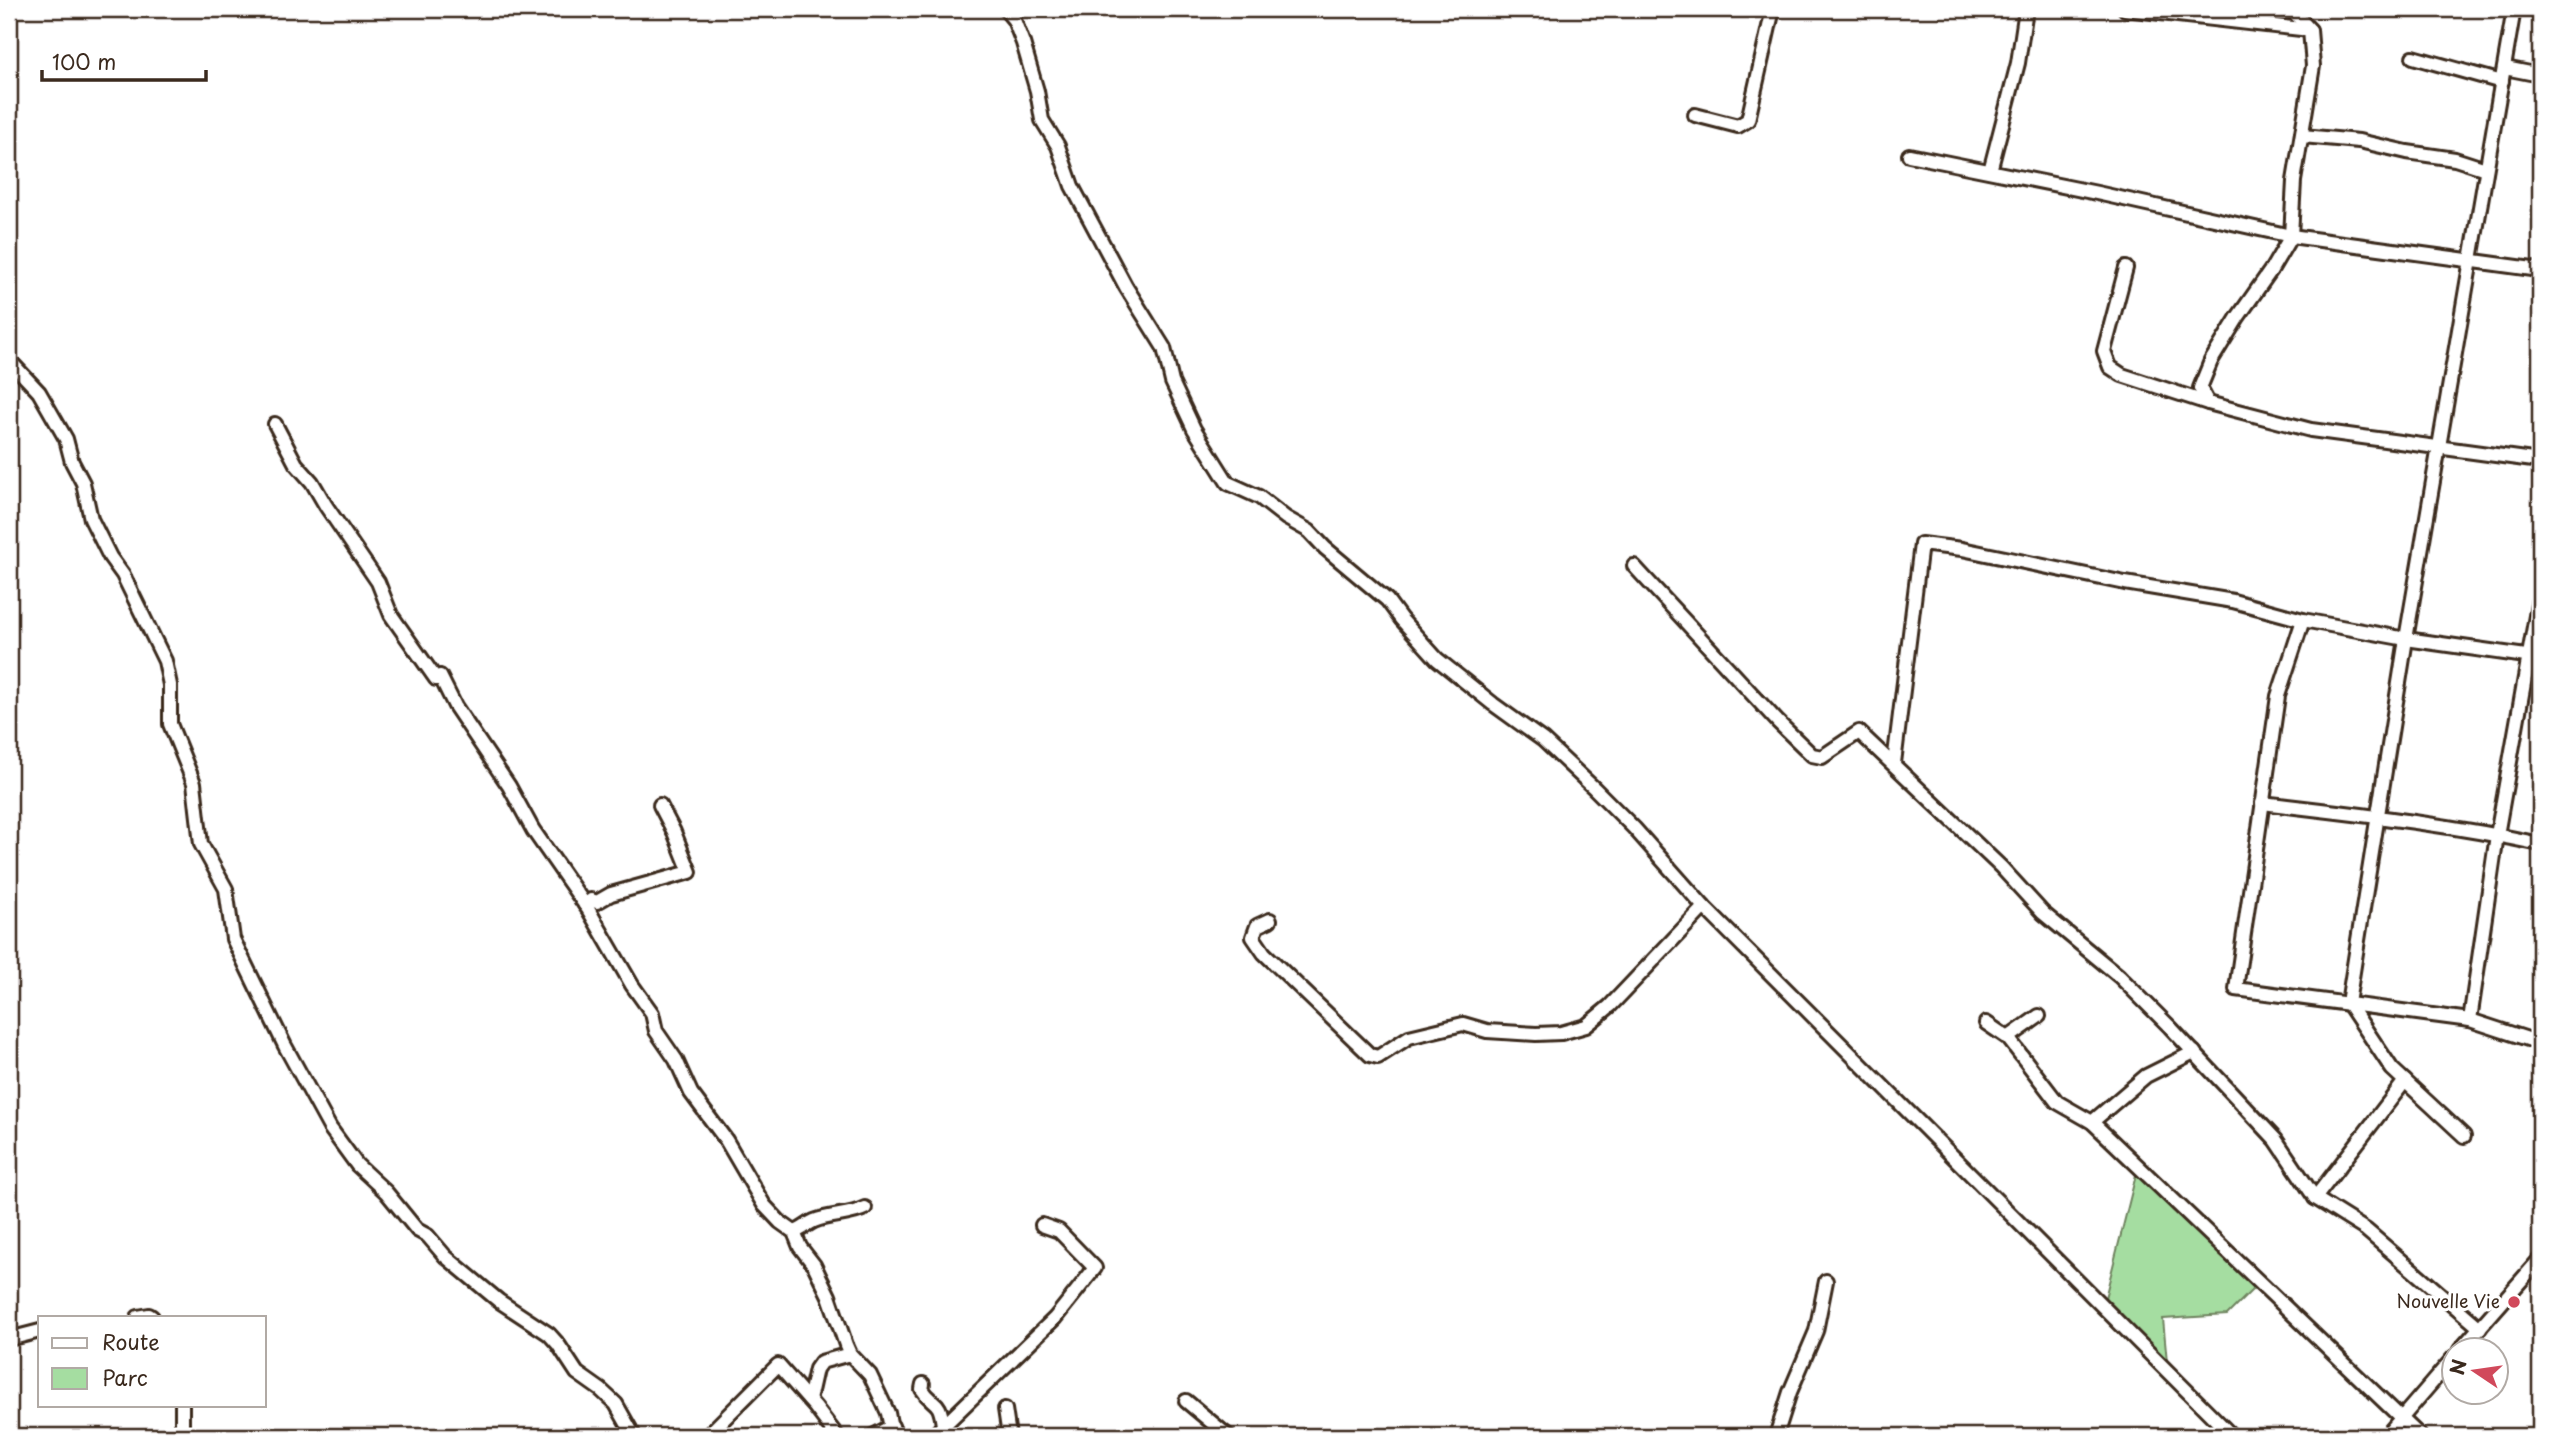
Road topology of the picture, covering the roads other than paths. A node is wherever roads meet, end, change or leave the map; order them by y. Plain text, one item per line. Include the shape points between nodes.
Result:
1 (1005, 9) edge
2 (1773, 9) edge
3 (2026, 9) edge
4 (2125, 9) edge
5 (2139, 9) edge
6 (2291, 9) edge
7 (2514, 9) edge
8 (2310, 30) junction
9 (2413, 57) dead end
10 (2505, 68) junction
11 (2540, 75) edge
12 (2502, 82) junction
13 (1695, 115) dead end
14 (2302, 136) junction
15 (1909, 155) dead end
16 (2486, 169) junction
17 (1990, 171) junction
18 (2291, 236) junction
19 (2471, 260) junction
20 (2126, 268) dead end
21 (2540, 270) edge
22 (9, 360) edge
23 (2208, 403) junction
24 (275, 424) dead end
25 (2441, 446) junction
26 (2540, 461) edge
27 (1634, 566) dead end
28 (2540, 593) edge
29 (2303, 620) junction
30 (2406, 639) junction
31 (2535, 657) edge
32 (1895, 763) junction
33 (2262, 803) junction
34 (660, 805) dead end
35 (2379, 817) junction
36 (2497, 835) junction
37 (2540, 844) edge
38 (585, 905) junction
39 (1704, 907) junction
40 (1270, 920) dead end
41 (2348, 1003) junction
42 (2039, 1016) dead end
43 (2470, 1020) junction
44 (1986, 1023) dead end
45 (2008, 1038) junction
46 (2540, 1043) edge
47 (2193, 1052) junction
48 (2405, 1081) junction
49 (2092, 1122) junction
50 (2465, 1136) dead end
51 (2315, 1198) junction
52 (865, 1208) dead end
53 (1042, 1225) dead end
54 (794, 1232) junction
55 (2540, 1259) edge
56 (1826, 1281) dead end
57 (2480, 1328) junction
58 (38, 1332) edge
59 (2473, 1336) edge
60 (9, 1339) edge
61 (850, 1354) junction
62 (2440, 1374) edge
63 (923, 1384) dead end
64 (809, 1400) junction
65 (1186, 1401) dead end
66 (182, 1406) edge
67 (1005, 1409) dead end
68 (2400, 1419) junction
69 (943, 1426) junction
70 (894, 1431) edge
71 (635, 1435) edge
72 (182, 1436) edge
73 (707, 1436) edge
74 (837, 1436) edge
75 (873, 1436) edge
76 (933, 1436) edge
77 (1009, 1436) edge
78 (1228, 1436) edge
79 (1776, 1436) edge
80 (2232, 1436) edge
81 (2386, 1436) edge
82 (2420, 1436) edge

1 - 39 street via 1023,43 1042,120 1058,146 1072,186 1164,348 1172,382 1194,429 1228,483 1259,497 1309,531 1387,600 1437,659 1543,740 1594,788
2 - 13 street via 1748,120 1738,126
3 - 17 street via 2018,63
4 - 5 street
5 - 8 street
6 - 8 street
7 - 10 street
8 - 14 street via 2313,66
9 - 12 street
10 - 11 street
10 - 12 street
12 - 16 street
14 - 16 street via 2359,141
14 - 18 street
15 - 17 street
16 - 19 street
17 - 18 street
18 - 19 street
18 - 23 street via 2211,361 2200,388
19 - 21 street
19 - 25 street
20 - 23 street via 2104,351 2110,368
22 - 71 street via 39,392 66,439 91,519 165,661 170,724 194,783 201,844 226,889 233,939 330,1128 357,1165 451,1262 549,1334 577,1373 616,1404
23 - 25 street via 2311,430
24 - 38 street via 296,464 378,582 407,640 436,679 440,676 533,830
25 - 26 street
25 - 30 street
27 - 32 street via 1812,755 1822,757 1859,732
28 - 31 street
29 - 30 street
29 - 32 street via 2233,601 1921,544
29 - 33 street via 2278,696
30 - 31 street
30 - 35 street
31 - 36 street
32 - 47 street via 2043,913 2119,976
33 - 35 street
33 - 41 street via 2236,989
34 - 38 street via 690,872
35 - 36 street
35 - 41 street
36 - 37 street
36 - 43 street
38 - 54 street via 652,1013 656,1031 691,1093 726,1140 764,1205
39 - 40 street via 1586,1026 1536,1034 1488,1031 1463,1024 1409,1037 1378,1057 1370,1055 1264,953 1252,937 1257,926
39 - 80 street
41 - 43 street
41 - 48 street
42 - 45 street
43 - 46 street
44 - 45 street
45 - 49 street via 2057,1102
47 - 49 street via 2146,1076
47 - 51 street via 2276,1140
48 - 50 street
48 - 51 street
49 - 68 street
51 - 57 street via 2366,1230
52 - 54 street via 812,1222
53 - 69 street via 1059,1231 1095,1268 1055,1318
54 - 61 street via 814,1265
55 - 57 street
56 - 79 street via 1816,1331
57 - 59 street
58 - 60 street
61 - 64 street via 821,1362
61 - 70 street via 870,1375
62 - 68 street
63 - 69 street via 925,1394 942,1412
64 - 73 street via 778,1365
64 - 74 street
65 - 78 street
66 - 72 street
67 - 77 street
68 - 81 street
68 - 82 street
69 - 76 street
70 - 75 street

